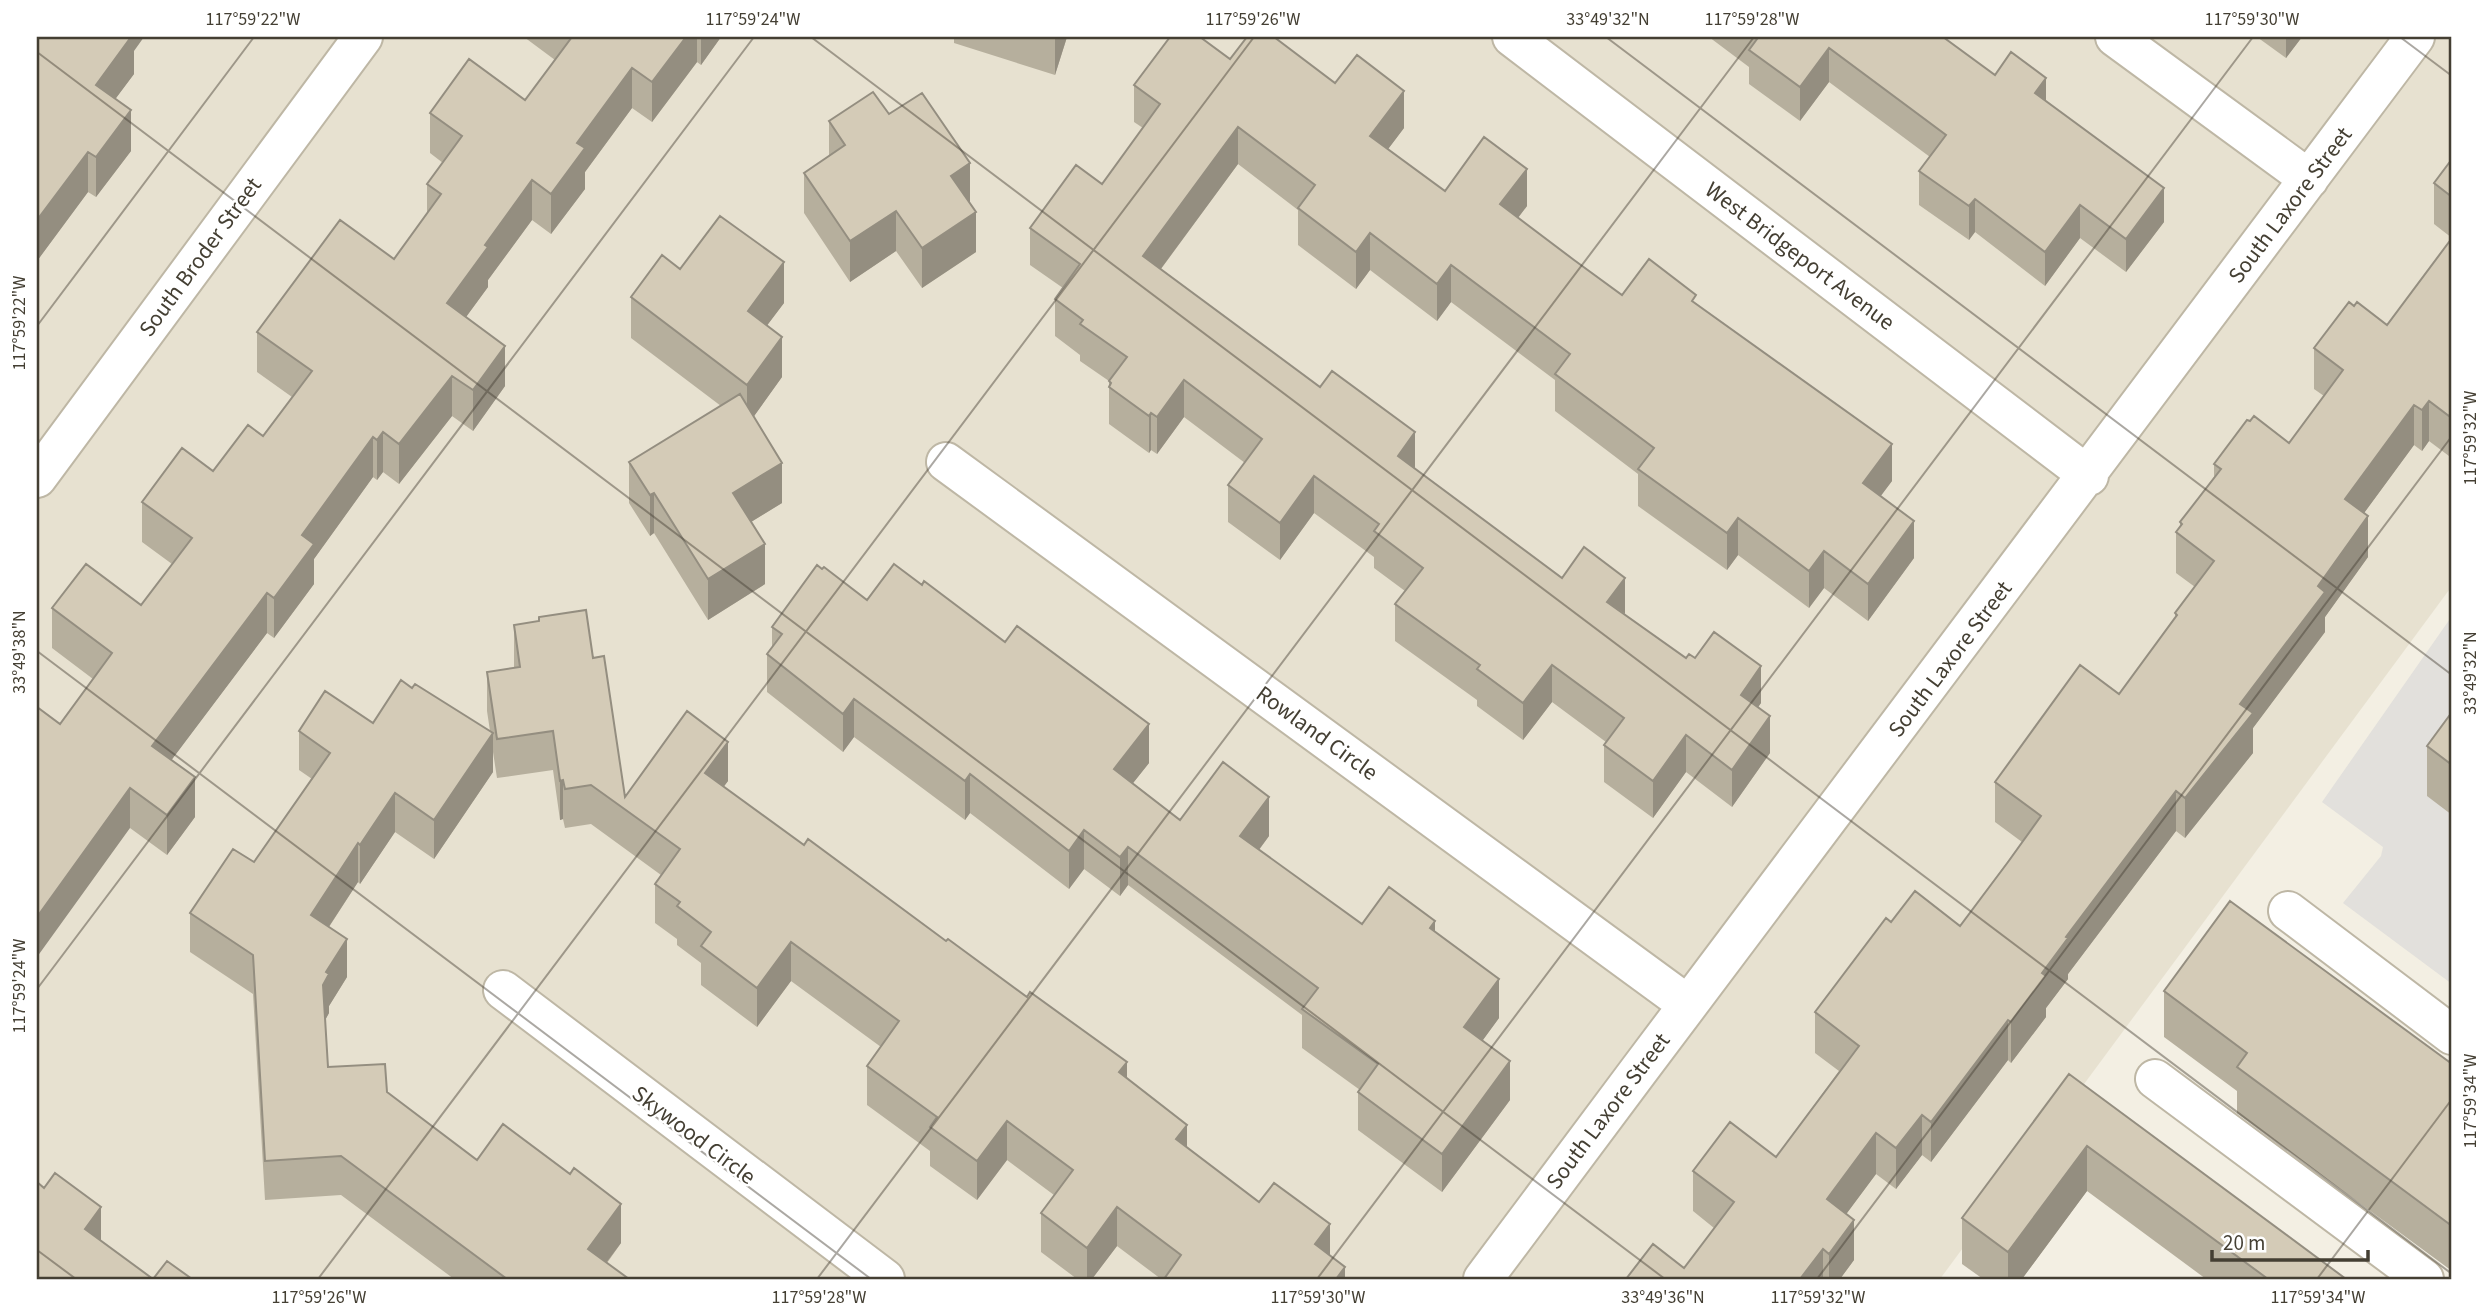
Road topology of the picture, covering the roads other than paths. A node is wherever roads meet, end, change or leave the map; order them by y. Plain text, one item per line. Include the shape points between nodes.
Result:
1 (363, 37) edge
2 (1512, 37) edge
3 (2115, 37) edge
4 (2415, 37) edge
5 (2309, 179) junction
6 (946, 462) dead end
7 (2088, 475) junction
8 (37, 478) edge
9 (2288, 911) dead end
10 (503, 990) dead end
11 (1687, 1004) junction
12 (2452, 1035) edge
13 (2155, 1079) dead end
14 (885, 1279) edge
15 (1482, 1279) edge
16 (2424, 1279) edge

1 - 8 street, South Broder Street
2 - 7 street, West Bridgeport Avenue
3 - 5 street
4 - 5 street, South Laxore Street
5 - 7 street, South Laxore Street
6 - 11 street, Rowland Circle
7 - 11 street, South Laxore Street
9 - 12 street
10 - 14 street, Skywood Circle
11 - 15 street, South Laxore Street
13 - 16 street

